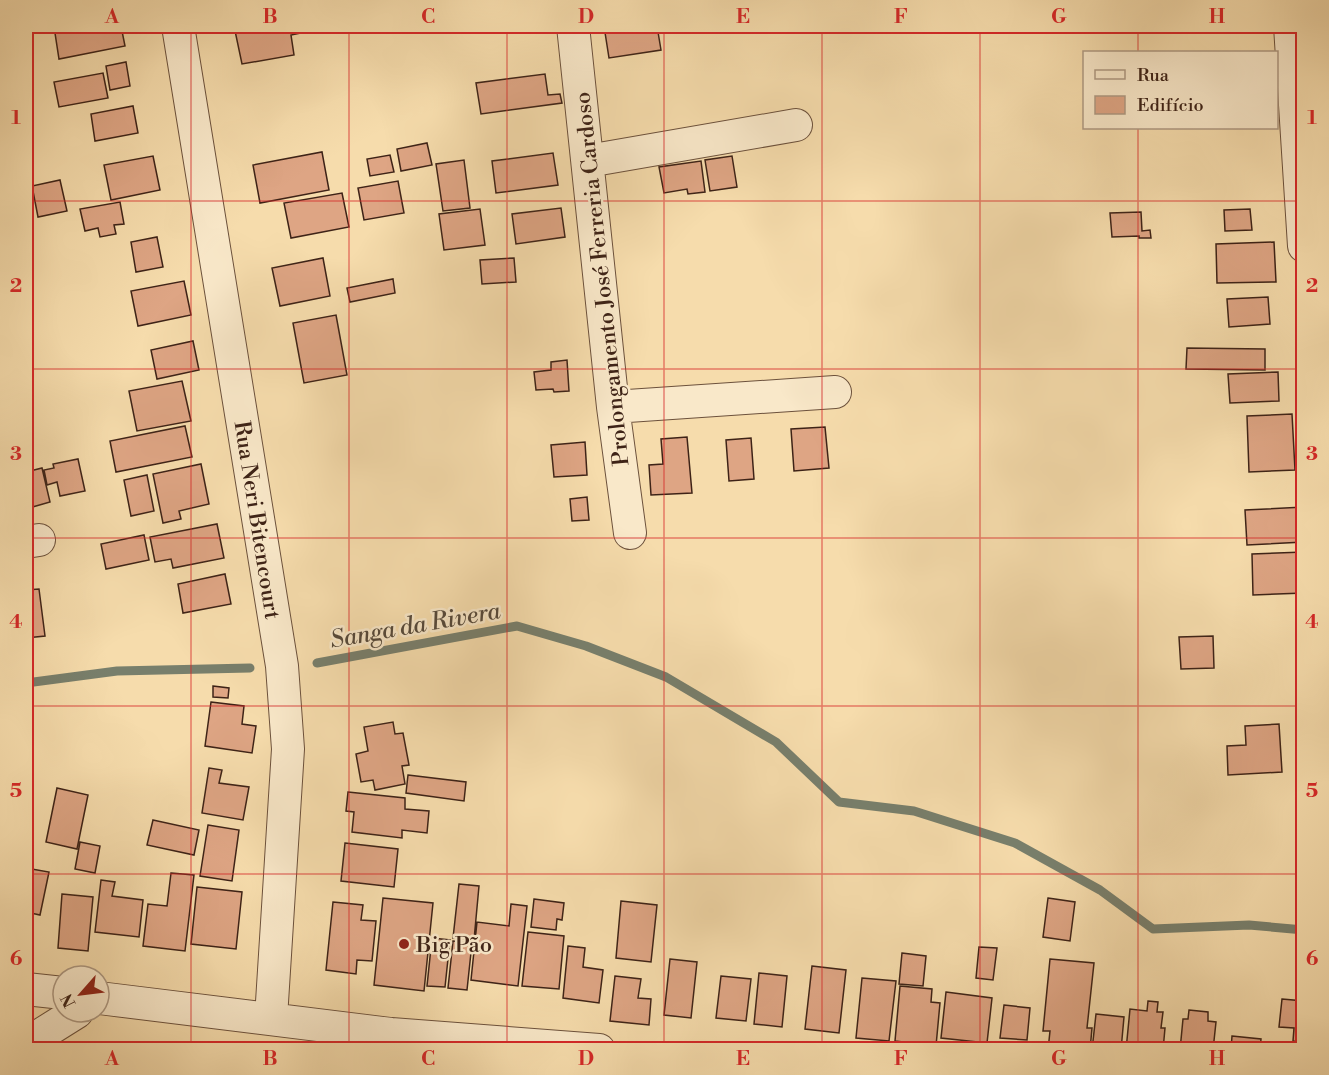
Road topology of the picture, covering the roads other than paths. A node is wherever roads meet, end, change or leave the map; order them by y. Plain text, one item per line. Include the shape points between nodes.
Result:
1 (178, 26) edge
2 (573, 26) edge
3 (1290, 26) edge
4 (796, 125) dead end
5 (1301, 155) edge
6 (588, 161) junction
7 (1304, 246) edge
8 (835, 392) dead end
9 (613, 407) junction
10 (630, 533) dead end
11 (26, 989) edge
12 (51, 992) edge
13 (111, 1004) edge
14 (271, 1018) junction
15 (58, 1024) edge
16 (26, 1044) edge
17 (599, 1050) edge

1 - 14 street, Rua Neri Bitencourt via 282,666 288,749
2 - 6 street, Prolongamento José Ferreria Cardoso
3 - 5 street
4 - 6 street
5 - 7 street
6 - 9 street, Prolongamento José Ferreria Cardoso
8 - 9 street
9 - 10 street, Prolongamento José Ferreria Cardoso
11 - 12 street
13 - 14 street
14 - 17 street via 391,1034
15 - 16 street

